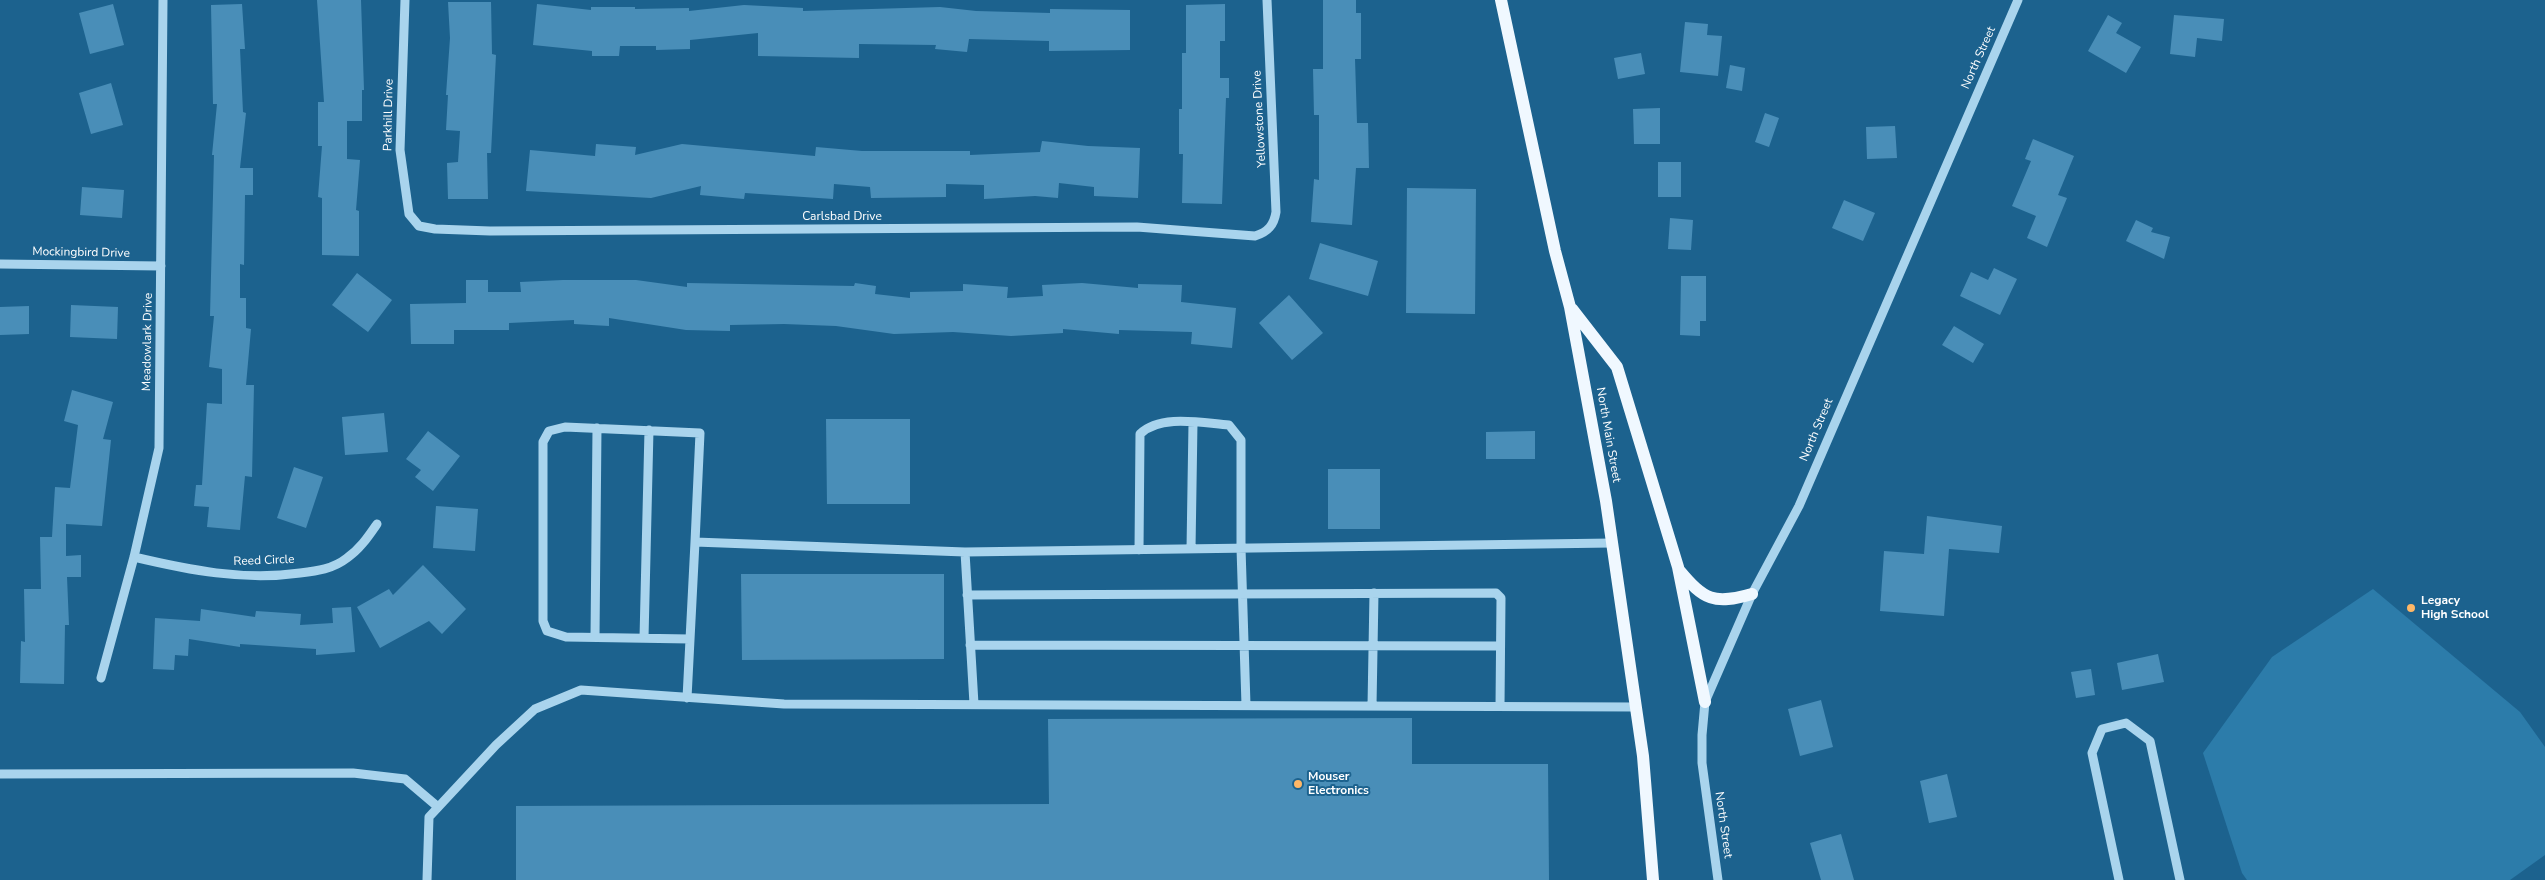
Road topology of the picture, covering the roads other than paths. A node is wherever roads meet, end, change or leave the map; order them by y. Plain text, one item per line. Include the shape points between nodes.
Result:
1 (163, 0) edge
2 (405, 0) edge
3 (1267, 0) edge
4 (1502, 0) edge
5 (2018, 0) edge
6 (419, 226) joint
7 (1265, 233) joint
8 (0, 264) edge
9 (161, 266) junction
10 (1570, 307) junction
11 (1193, 422) junction
12 (597, 428) junction
13 (649, 430) junction
14 (377, 524) dead end
15 (695, 542) junction
16 (1612, 544) junction
17 (1241, 548) junction
18 (1191, 549) junction
19 (1139, 550) junction
20 (965, 552) junction
21 (134, 557) junction
22 (1678, 567) junction
23 (1243, 593) junction
24 (1374, 593) junction
25 (1752, 594) junction
26 (967, 595) junction
27 (595, 637) junction
28 (644, 638) junction
29 (690, 639) junction
30 (970, 645) junction
31 (1244, 646) junction
32 (1373, 646) junction
33 (1500, 646) junction
34 (101, 678) dead end
35 (686, 698) junction
36 (1705, 702) junction
37 (974, 704) junction
38 (1246, 705) junction
39 (1372, 706) junction
40 (1500, 706) junction
41 (1636, 707) junction
42 (0, 774) edge
43 (438, 806) junction
44 (427, 880) edge
45 (1653, 880) edge
46 (1718, 880) edge
47 (2119, 880) edge
48 (2180, 880) edge

1 - 9 street, Meadowlark Drive
2 - 6 street, Parkhill Drive via 400,150 408,214
3 - 7 street, Yellowstone Drive via 1276,212
4 - 10 main road, North Main Street via 1555,251
5 - 25 street, North Street via 1799,506
6 - 7 street, Carlsbad Drive via 490,231 1137,227 1256,236
8 - 9 street, Mockingbird Drive
9 - 21 street, Meadowlark Drive via 159,448
10 - 16 main road, North Main Street
10 - 22 main road via 1617,367
11 - 17 street via 1229,425 1241,440
11 - 18 street
11 - 19 street via 1147,427 1140,434
12 - 13 street
12 - 27 street
12 - 27 street via 565,427 549,431 543,442 542,621 547,631 566,636
13 - 15 street via 700,432
13 - 28 street
14 - 21 street, Reed Circle via 363,545 346,559 326,569 279,576 194,571
15 - 20 street
15 - 29 street
16 - 17 street
16 - 41 main road, North Main Street
17 - 18 street
17 - 23 street
18 - 19 street
19 - 20 street
20 - 26 street
21 - 34 street, Meadowlark Drive
22 - 25 main road via 1696,589 1711,597 1728,601
22 - 36 main road
23 - 24 street
23 - 26 street
23 - 31 street
24 - 32 street
24 - 33 street via 1496,594 1500,598
25 - 36 street, North Street
26 - 30 street
27 - 28 street
28 - 29 street
29 - 35 street
30 - 31 street
30 - 37 street
31 - 32 street
31 - 38 street
32 - 33 street
32 - 39 street
33 - 40 street
35 - 37 street via 784,704
35 - 43 street via 581,690 535,709
36 - 46 street, North Street via 1702,763
37 - 38 street
38 - 39 street
39 - 40 street
40 - 41 street
41 - 45 main road, North Main Street via 1644,756
42 - 43 street via 353,774 406,780
43 - 44 street via 429,817
47 - 48 street via 2092,753 2102,729 2126,723 2150,740

